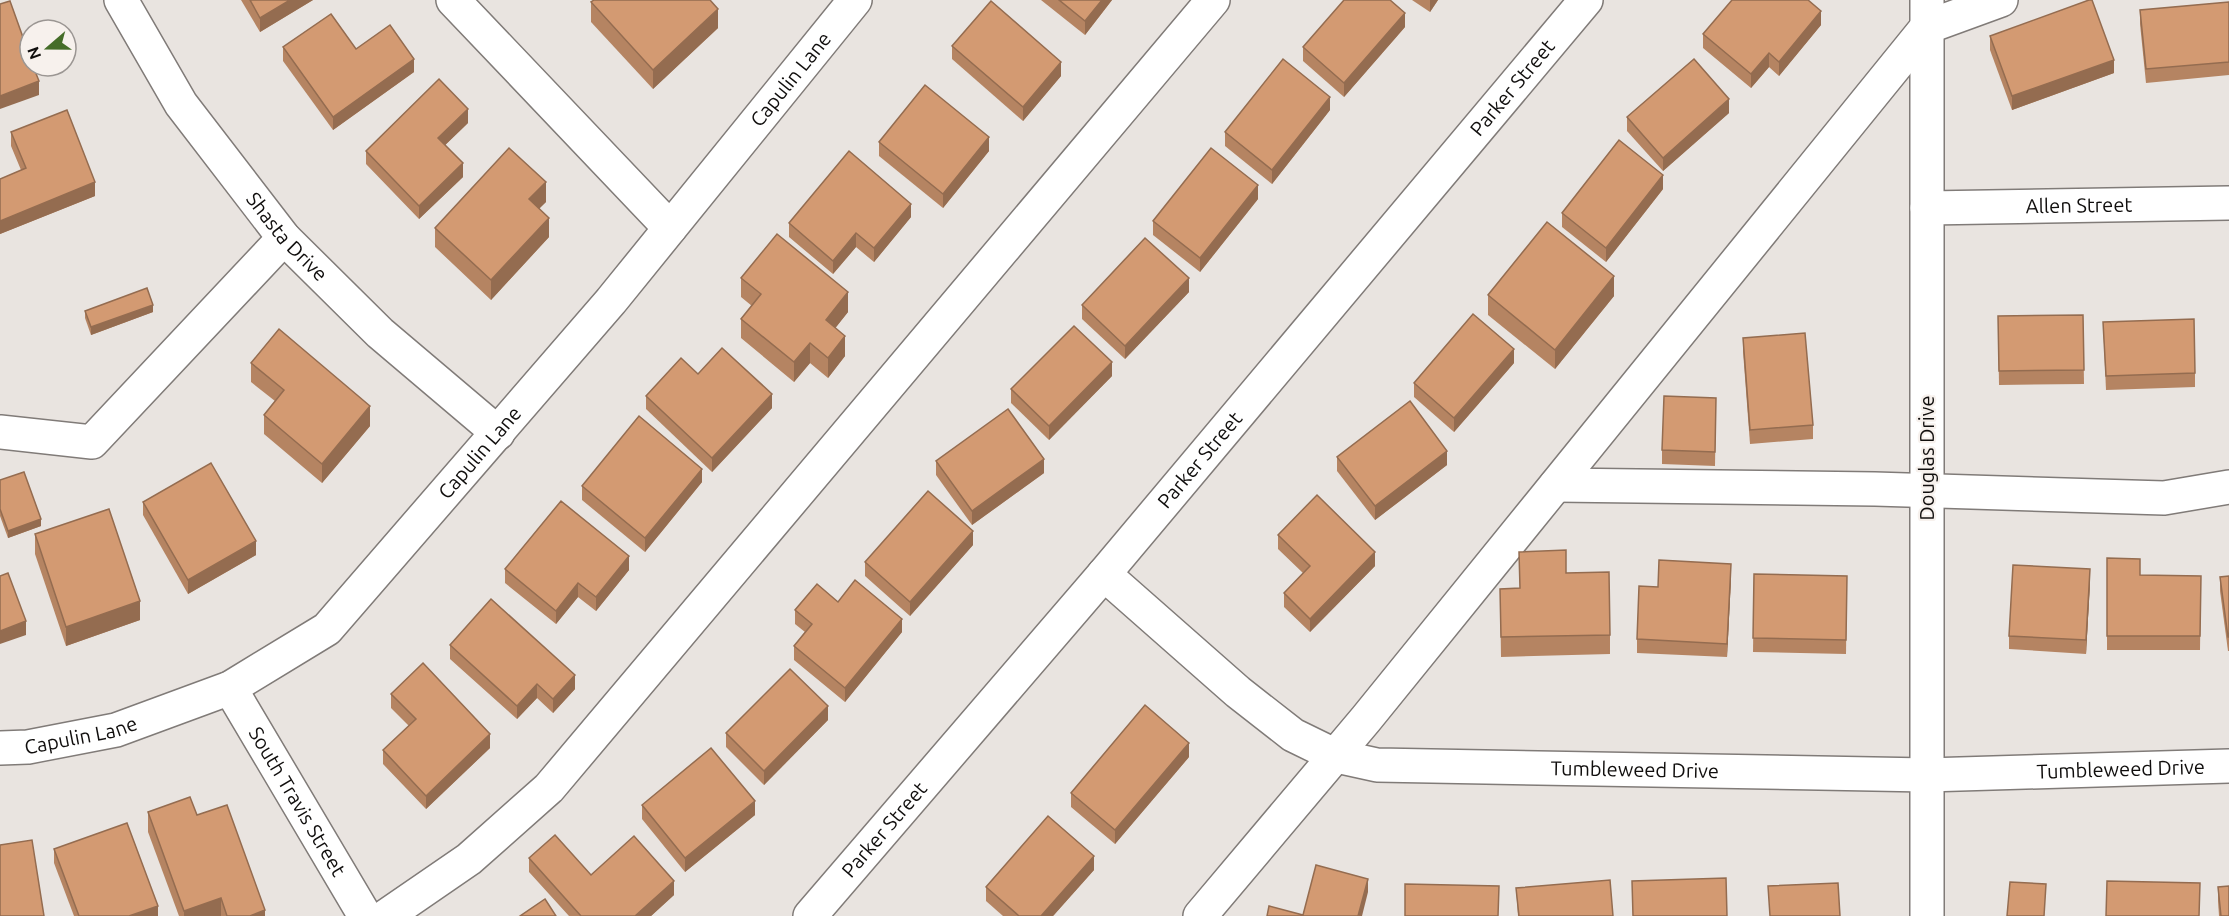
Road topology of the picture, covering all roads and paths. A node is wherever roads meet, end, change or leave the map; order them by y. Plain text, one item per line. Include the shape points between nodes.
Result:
1 (121, 0) edge
2 (453, 0) edge
3 (1213, 0) edge
4 (1586, 0) edge
5 (2001, 0) edge
6 (850, 2) edge
7 (1927, 14) edge
8 (2229, 203) edge
9 (1927, 208) junction
10 (670, 228) junction
11 (284, 238) junction
12 (0, 432) edge
13 (498, 433) junction
14 (1556, 485) junction
15 (2229, 487) edge
16 (1927, 491) junction
17 (1104, 574) junction
18 (230, 688) junction
19 (0, 748) edge
20 (1336, 756) junction
21 (2229, 766) edge
22 (1927, 775) junction
23 (365, 916) edge
24 (386, 916) edge
25 (810, 916) edge
26 (1200, 916) edge
27 (1927, 916) edge

1 - 11 street, Shasta Drive via 181,104
2 - 10 street
3 - 24 street via 549,788 469,859
4 - 17 street, Parker Street
5 - 7 street
6 - 10 street, Capulin Lane
7 - 9 street, Douglas Drive
7 - 14 street
8 - 9 street, Allen Street
9 - 16 street, Douglas Drive
10 - 13 street, Capulin Lane
11 - 12 street via 92,442
11 - 13 street, Shasta Drive via 380,333
13 - 18 street, Capulin Lane via 327,629
14 - 16 street
14 - 20 street
15 - 16 street via 2164,498
16 - 22 street, Douglas Drive
17 - 20 street, Tumbleweed Drive via 1238,692 1293,735
17 - 25 street, Parker Street
18 - 19 street, Capulin Lane via 116,730 28,747
18 - 23 street, South Travis Street
20 - 22 street, Tumbleweed Drive via 1377,765
20 - 26 street
21 - 22 street, Tumbleweed Drive
22 - 27 street, Douglas Drive

